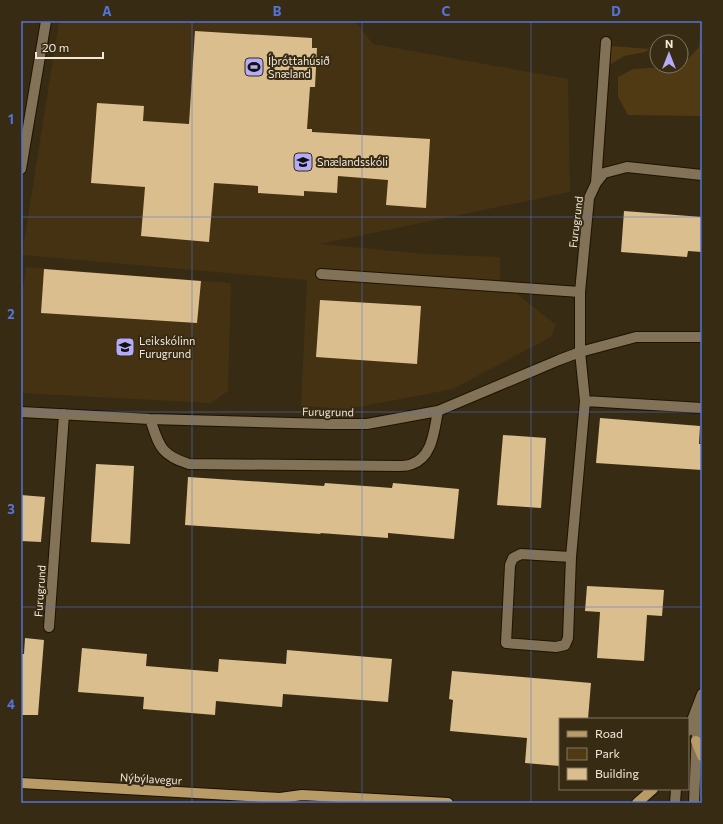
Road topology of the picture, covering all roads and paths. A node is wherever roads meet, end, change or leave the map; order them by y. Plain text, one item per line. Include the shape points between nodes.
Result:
1 (46, 21) edge
2 (606, 42) dead end
3 (22, 157) edge
4 (21, 169) edge
5 (702, 175) edge
6 (596, 183) junction
7 (321, 274) dead end
8 (580, 292) junction
9 (702, 337) edge
10 (580, 352) junction
11 (585, 401) junction
12 (702, 408) edge
13 (438, 411) junction
14 (21, 412) edge
15 (64, 414) junction
16 (150, 419) junction
17 (571, 557) junction
18 (49, 627) dead end
19 (702, 694) edge
20 (698, 706) junction
21 (689, 728) edge
22 (696, 742) junction
23 (702, 756) edge
24 (21, 783) edge
25 (652, 790) edge
26 (676, 790) edge
27 (280, 798) junction
28 (294, 803) edge
29 (448, 803) edge
30 (637, 803) edge
31 (675, 803) edge
32 (694, 803) edge

1 - 3 street
2 - 6 street
3 - 4 street
5 - 6 street via 627,167 604,173
6 - 8 street, Furugrund via 589,198
7 - 8 street
8 - 10 street, Furugrund
9 - 10 street, Furugrund via 636,337
10 - 11 street, Furugrund
10 - 13 street, Furugrund
11 - 12 street
11 - 17 street, Furugrund
13 - 16 street, Furugrund via 367,424
13 - 16 street via 431,446 425,455 412,464 399,466 188,464 164,452
14 - 15 street, Furugrund
15 - 16 street, Furugrund
15 - 18 street, Furugrund
17 - 17 street, Furugrund via 568,638 565,645 556,647 506,643 510,565 513,558 521,554
19 - 20 street
20 - 21 street
20 - 22 street
22 - 23 main road
22 - 32 street
24 - 27 main road, Nýbýlavegur
25 - 30 main road
26 - 31 street
27 - 28 main road, Nýbýlavegur
27 - 29 main road, Nýbýlavegur via 302,795

